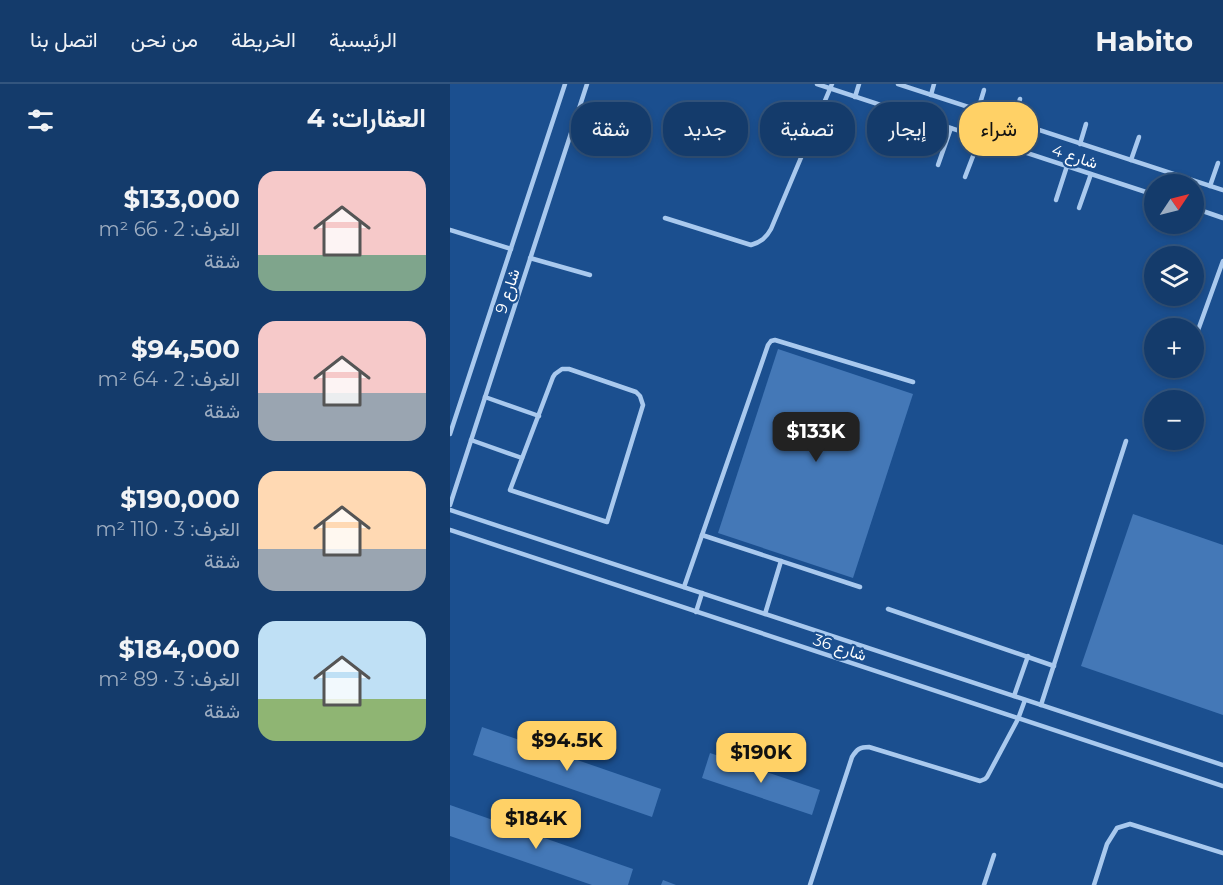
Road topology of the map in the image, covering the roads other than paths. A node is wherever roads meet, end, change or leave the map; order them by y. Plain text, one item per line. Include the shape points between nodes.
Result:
1 (565, 84) edge
2 (587, 84) edge
3 (817, 84) edge
4 (859, 84) edge
5 (898, 84) edge
6 (934, 84) edge
7 (832, 86) edge
8 (984, 90) dead end
9 (930, 95) junction
10 (855, 97) junction
11 (1020, 99) dead end
12 (980, 102) edge
13 (1019, 102) edge
14 (959, 104) edge
15 (1086, 124) dead end
16 (951, 128) junction
17 (1038, 130) edge
18 (959, 131) edge
19 (1139, 137) dead end
20 (1080, 144) junction
21 (973, 156) edge
22 (1036, 156) edge
23 (1131, 160) junction
24 (1218, 163) dead end
25 (938, 165) dead end
26 (1067, 166) junction
27 (1091, 174) junction
28 (965, 177) dead end
29 (1210, 186) junction
30 (1223, 190) edge
31 (1144, 191) edge
32 (1056, 200) dead end
33 (1079, 208) dead end
34 (1204, 211) edge
35 (665, 218) dead end
36 (1223, 218) edge
37 (450, 230) edge
38 (511, 249) junction
39 (530, 258) junction
40 (1223, 261) edge
41 (590, 275) dead end
42 (1202, 318) edge
43 (912, 382) dead end
44 (485, 397) junction
45 (538, 416) junction
46 (451, 431) edge
47 (471, 440) junction
48 (1126, 441) dead end
49 (522, 458) junction
50 (450, 505) edge
51 (450, 510) edge
52 (450, 530) edge
53 (702, 535) junction
54 (781, 561) junction
55 (684, 587) junction
56 (860, 587) dead end
57 (702, 593) junction
58 (888, 609) dead end
59 (696, 612) junction
60 (765, 614) junction
61 (1028, 656) junction
62 (1054, 666) junction
63 (1014, 696) junction
64 (1025, 700) junction
65 (1041, 705) junction
66 (1018, 718) junction
67 (1223, 765) edge
68 (1223, 786) edge
69 (1223, 853) edge
70 (994, 855) dead end
71 (810, 885) edge
72 (984, 885) edge
73 (1094, 885) edge

1 - 38 lane, شارع 9
2 - 39 lane, شارع 9
3 - 7 lane, شارع 4
4 - 10 lane
5 - 9 lane, شارع 4
6 - 9 lane
7 - 10 lane, شارع 4
7 - 35 lane via 766,238 751,245
8 - 12 lane
9 - 14 lane, شارع 4
10 - 16 lane, شارع 4
11 - 13 lane
15 - 20 lane
16 - 18 lane, شارع 4
16 - 25 lane
17 - 20 lane, شارع 4
19 - 23 lane
20 - 23 lane, شارع 4
21 - 28 lane
22 - 26 lane, شارع 4
23 - 29 lane, شارع 4
24 - 29 lane
26 - 27 lane, شارع 4
26 - 32 lane
27 - 31 lane, شارع 4
27 - 33 lane
29 - 30 lane, شارع 4
34 - 36 lane
37 - 38 lane
38 - 46 lane, شارع 9
39 - 41 lane
39 - 44 lane, شارع 9
40 - 42 lane
43 - 53 lane via 771,341
44 - 45 lane
44 - 47 lane, شارع 9
45 - 49 lane
45 - 49 lane via 555,374 562,369 636,392 644,405 607,522 510,490
47 - 49 lane
47 - 50 lane, شارع 9
48 - 62 lane
51 - 55 lane, شارع 36
52 - 59 lane, شارع 36
53 - 54 lane
53 - 55 lane
54 - 56 lane
54 - 60 lane
55 - 57 lane, شارع 36
57 - 59 lane
57 - 60 lane, شارع 36
58 - 61 lane
59 - 66 lane, شارع 36
60 - 63 lane, شارع 36
61 - 62 lane
61 - 63 lane
62 - 65 lane
63 - 64 lane, شارع 36
64 - 65 lane, شارع 36
64 - 66 lane
65 - 67 lane, شارع 36
66 - 68 lane, شارع 36
66 - 71 lane via 987,777 980,781 869,747 856,750
69 - 73 lane via 1130,824 1117,828 1107,844
70 - 72 lane

